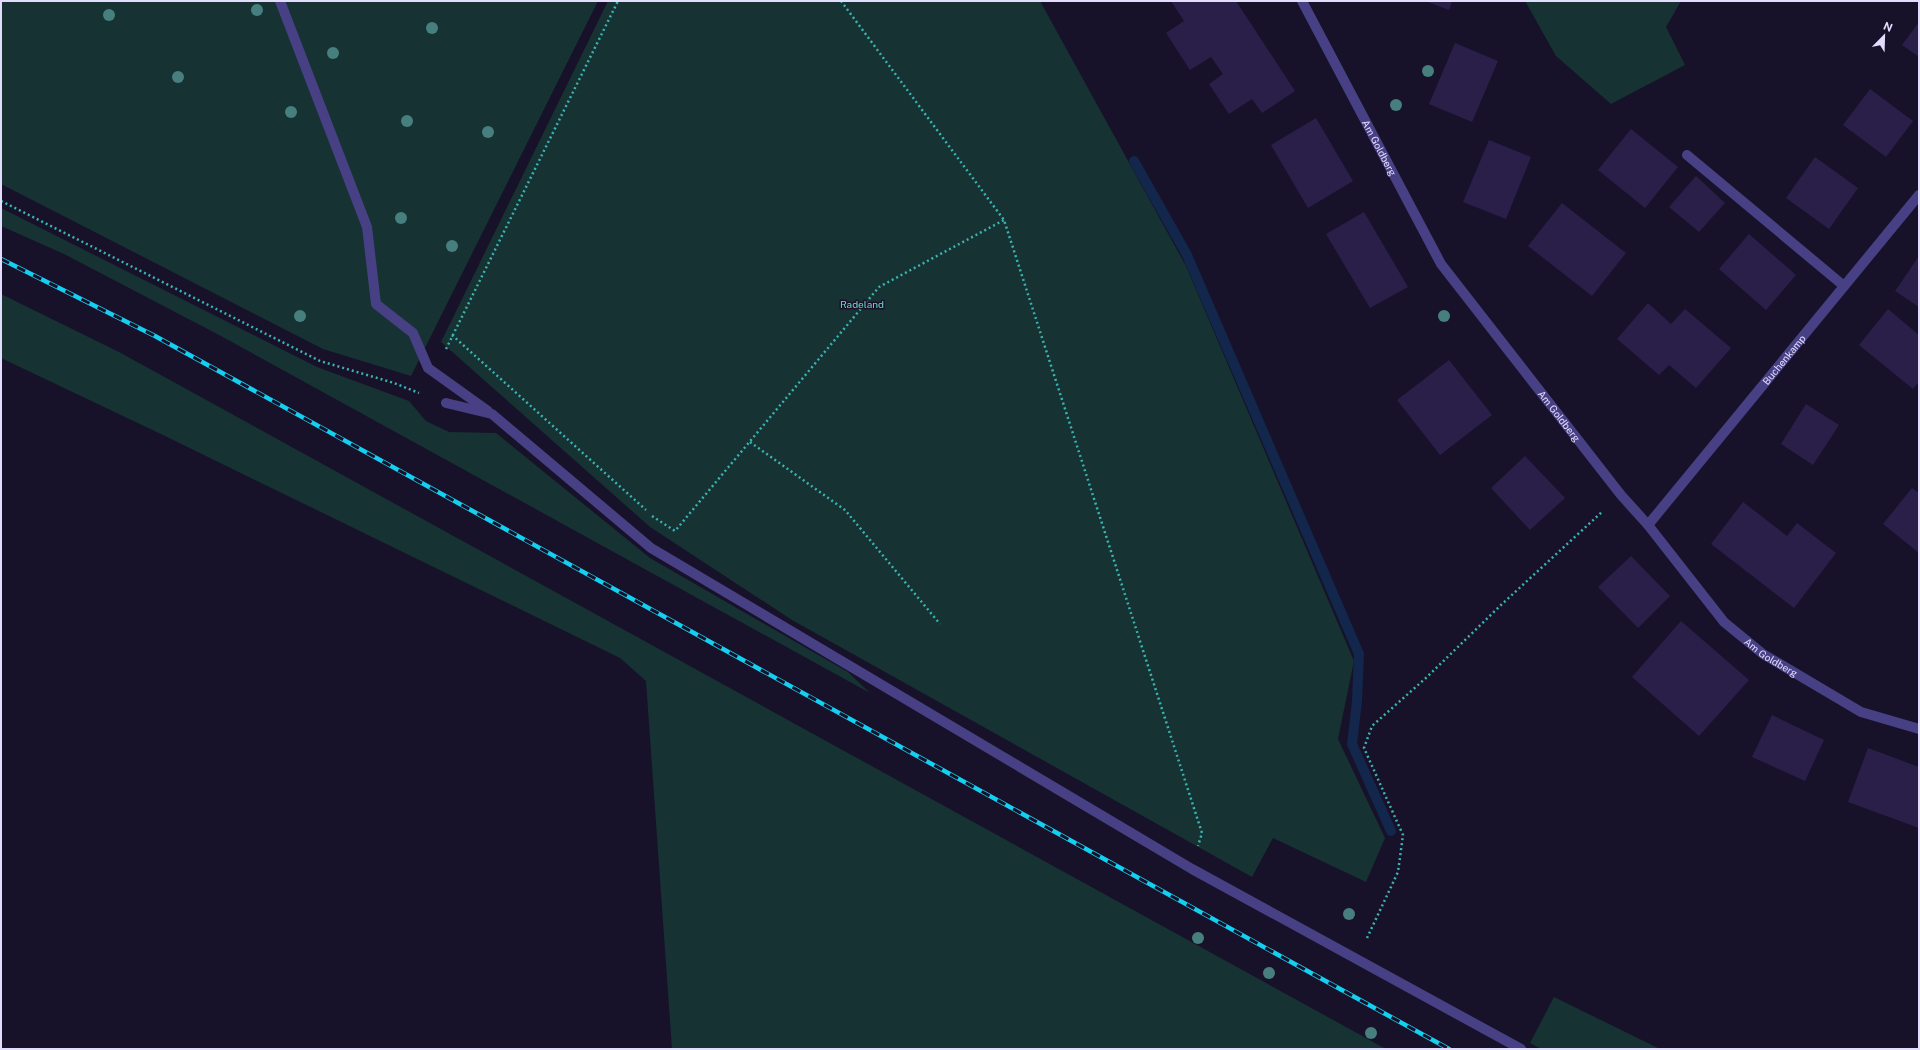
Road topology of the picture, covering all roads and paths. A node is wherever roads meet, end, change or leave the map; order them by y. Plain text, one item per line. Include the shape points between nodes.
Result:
1 (280, 1) edge
2 (618, 1) edge
3 (841, 1) edge
4 (1302, 1) edge
5 (1687, 155) dead end
6 (1919, 195) edge
7 (1, 200) edge
8 (1004, 220) junction
9 (1844, 286) junction
10 (452, 335) junction
11 (441, 377) junction
12 (446, 403) joint
13 (492, 414) junction
14 (750, 442) junction
15 (1621, 495) junction
16 (1648, 525) junction
17 (940, 624) dead end
18 (1919, 730) edge
19 (1192, 870) junction
20 (1357, 960) junction
21 (1520, 1049) edge

1 - 11 street via 368,227 376,304 413,333 428,368
2 - 10 path
3 - 8 path
4 - 15 street, Am Goldberg via 1441,264
5 - 9 street
6 - 9 street, Buchenkamp
7 - 12 path via 320,360 394,383
8 - 14 path via 879,288
8 - 19 path via 1202,833
9 - 16 street, Buchenkamp
10 - 11 path via 439,362
10 - 14 path via 651,515 675,532
11 - 13 street
12 - 13 street
13 - 19 street via 651,548
14 - 17 path via 846,510
15 - 16 street, Am Goldberg
15 - 20 path via 1372,726 1364,748 1403,835 1398,872
16 - 18 street, Am Goldberg via 1724,622 1763,654 1861,712
19 - 20 street
20 - 21 street

